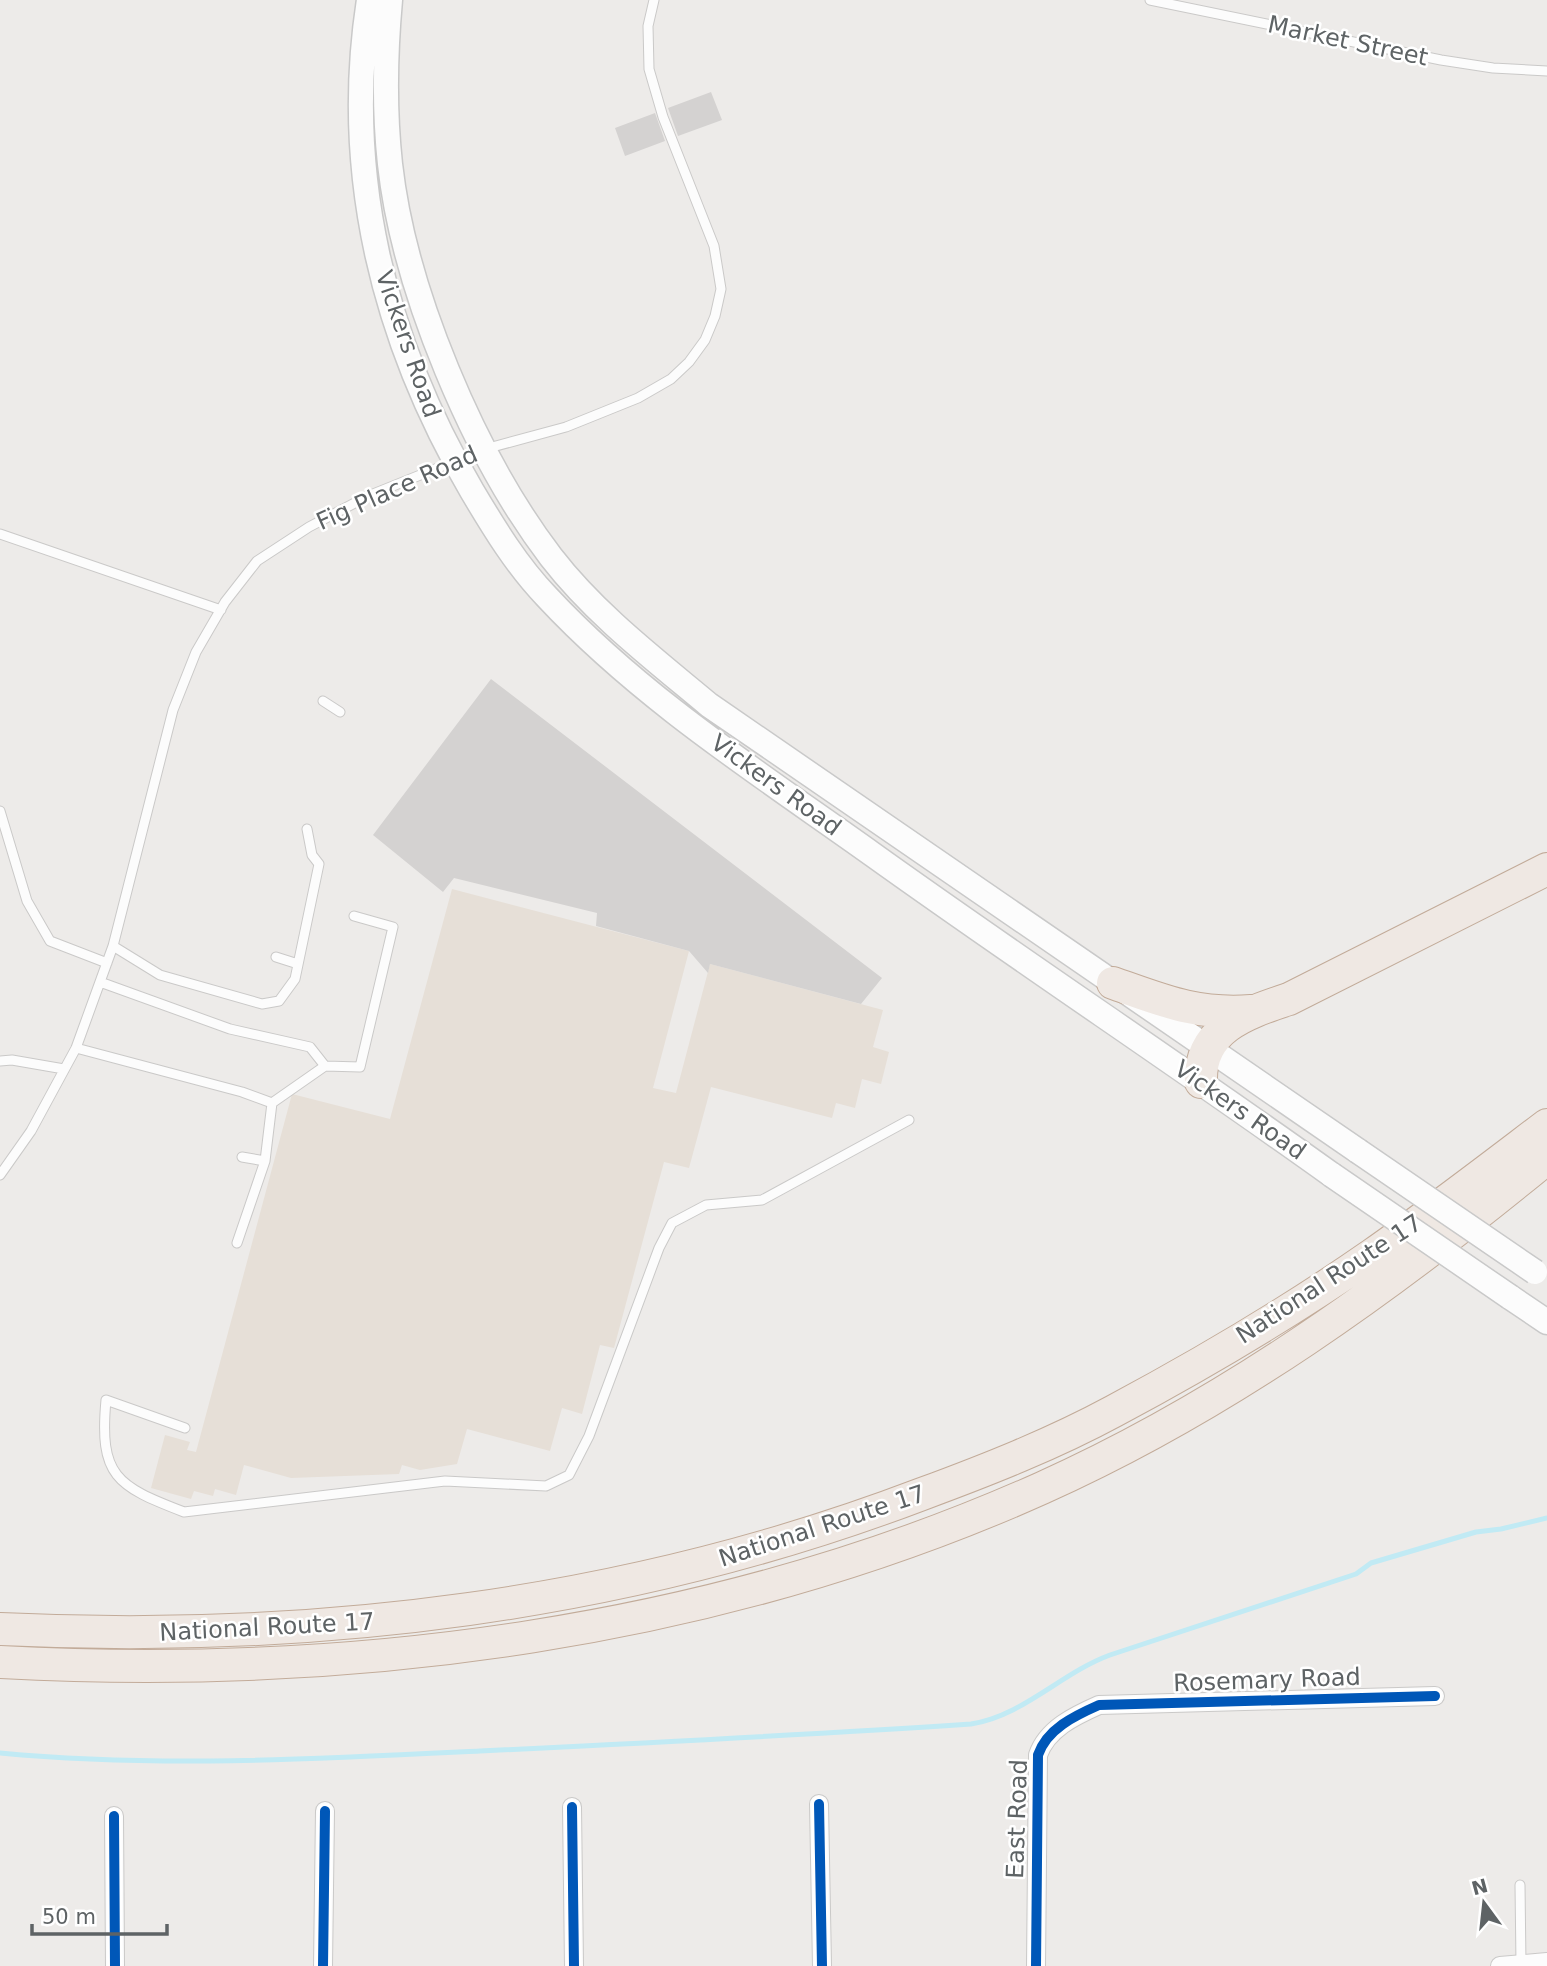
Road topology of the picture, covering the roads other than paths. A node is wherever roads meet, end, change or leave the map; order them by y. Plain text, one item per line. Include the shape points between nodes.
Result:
1 (369, 0) edge
2 (390, 0) edge
3 (654, 0) edge
4 (1150, 0) edge
5 (1547, 71) edge
6 (485, 449) junction
7 (454, 461) junction
8 (0, 534) edge
9 (221, 610) junction
10 (323, 702) dead end
11 (340, 712) dead end
12 (0, 811) edge
13 (307, 829) dead end
14 (1547, 869) edge
15 (354, 916) dead end
16 (113, 946) junction
17 (276, 957) dead end
18 (107, 963) junction
19 (298, 964) junction
20 (100, 982) junction
21 (1113, 984) junction
22 (1255, 1010) junction
23 (76, 1048) junction
24 (1209, 1048) junction
25 (0, 1061) edge
26 (325, 1066) junction
27 (64, 1069) junction
28 (1201, 1082) junction
29 (272, 1103) junction
30 (909, 1120) dead end
31 (1547, 1125) edge
32 (242, 1157) dead end
33 (1547, 1158) edge
34 (265, 1161) junction
35 (0, 1175) edge
36 (237, 1243) dead end
37 (1541, 1277) edge
38 (1547, 1322) edge
39 (185, 1427) dead end
40 (0, 1629) edge
41 (0, 1661) edge
42 (1435, 1696) dead end
43 (1099, 1705) joint
44 (819, 1804) dead end
45 (572, 1807) dead end
46 (325, 1811) dead end
47 (114, 1816) dead end
48 (1520, 1885) dead end
49 (1547, 1962) edge
50 (1521, 1964) junction
51 (115, 1966) edge
52 (323, 1966) edge
53 (574, 1966) edge
54 (822, 1966) edge
55 (1036, 1966) edge
56 (1500, 1966) edge

1 - 7 main road, Vickers Road via 362,46 363,143 374,237 402,343 428,411
2 - 6 main road, Vickers Road via 386,51 390,166 409,257 434,335
3 - 6 lane, Fig Place Road via 648,26 649,69 714,246 721,289 715,316 705,340 671,379 638,398 566,427
4 - 5 lane, Market Street via 1441,60
6 - 7 lane, Fig Place Road
6 - 21 main road, Vickers Road via 515,506 552,558 586,597 659,663 709,705
7 - 9 lane, Fig Place Road via 368,496 309,527 257,561
7 - 28 main road, Vickers Road via 495,528 544,594 630,676 1003,948
8 - 9 lane
9 - 16 lane, Fig Place Road via 196,652 173,710
10 - 11 lane
12 - 18 lane via 27,901 50,941
13 - 19 lane via 312,855 319,864
14 - 22 highway via 1289,999
15 - 26 lane via 393,927 360,1067
16 - 18 lane, Fig Place Road
16 - 19 lane via 160,975 262,1004 279,1001 295,979
17 - 19 lane
18 - 20 lane, Fig Place Road
20 - 23 lane, Fig Place Road
20 - 26 lane via 230,1029 310,1047
21 - 22 highway via 1192,1009
21 - 24 main road, Vickers Road
22 - 24 highway via 1220,1031
23 - 27 lane, Fig Place Road
23 - 29 lane
24 - 28 highway
24 - 37 main road, Vickers Road, bridge
25 - 27 lane
26 - 29 lane
27 - 35 lane, Fig Place Road via 31,1131
28 - 38 main road, Vickers Road, bridge
29 - 34 lane
30 - 39 lane via 762,1200 706,1205 672,1223 589,1437 569,1475 545,1486 445,1481 184,1512 144,1497 116,1477 103,1427 106,1399
31 - 40 highway, National Route 17 via 1369,1257 1114,1411 970,1476 793,1539 608,1585 375,1621 123,1634
32 - 34 lane
33 - 41 highway via 1412,1266 1316,1334 1210,1400 1042,1488 844,1563 646,1615 471,1644 297,1661 73,1665
34 - 36 lane
42 - 43 street, Rosemary Road
43 - 55 street, East Road via 1046,1737 1038,1755
44 - 54 street
45 - 53 street
46 - 52 street
47 - 51 street
48 - 50 lane
49 - 50 street
50 - 56 street

